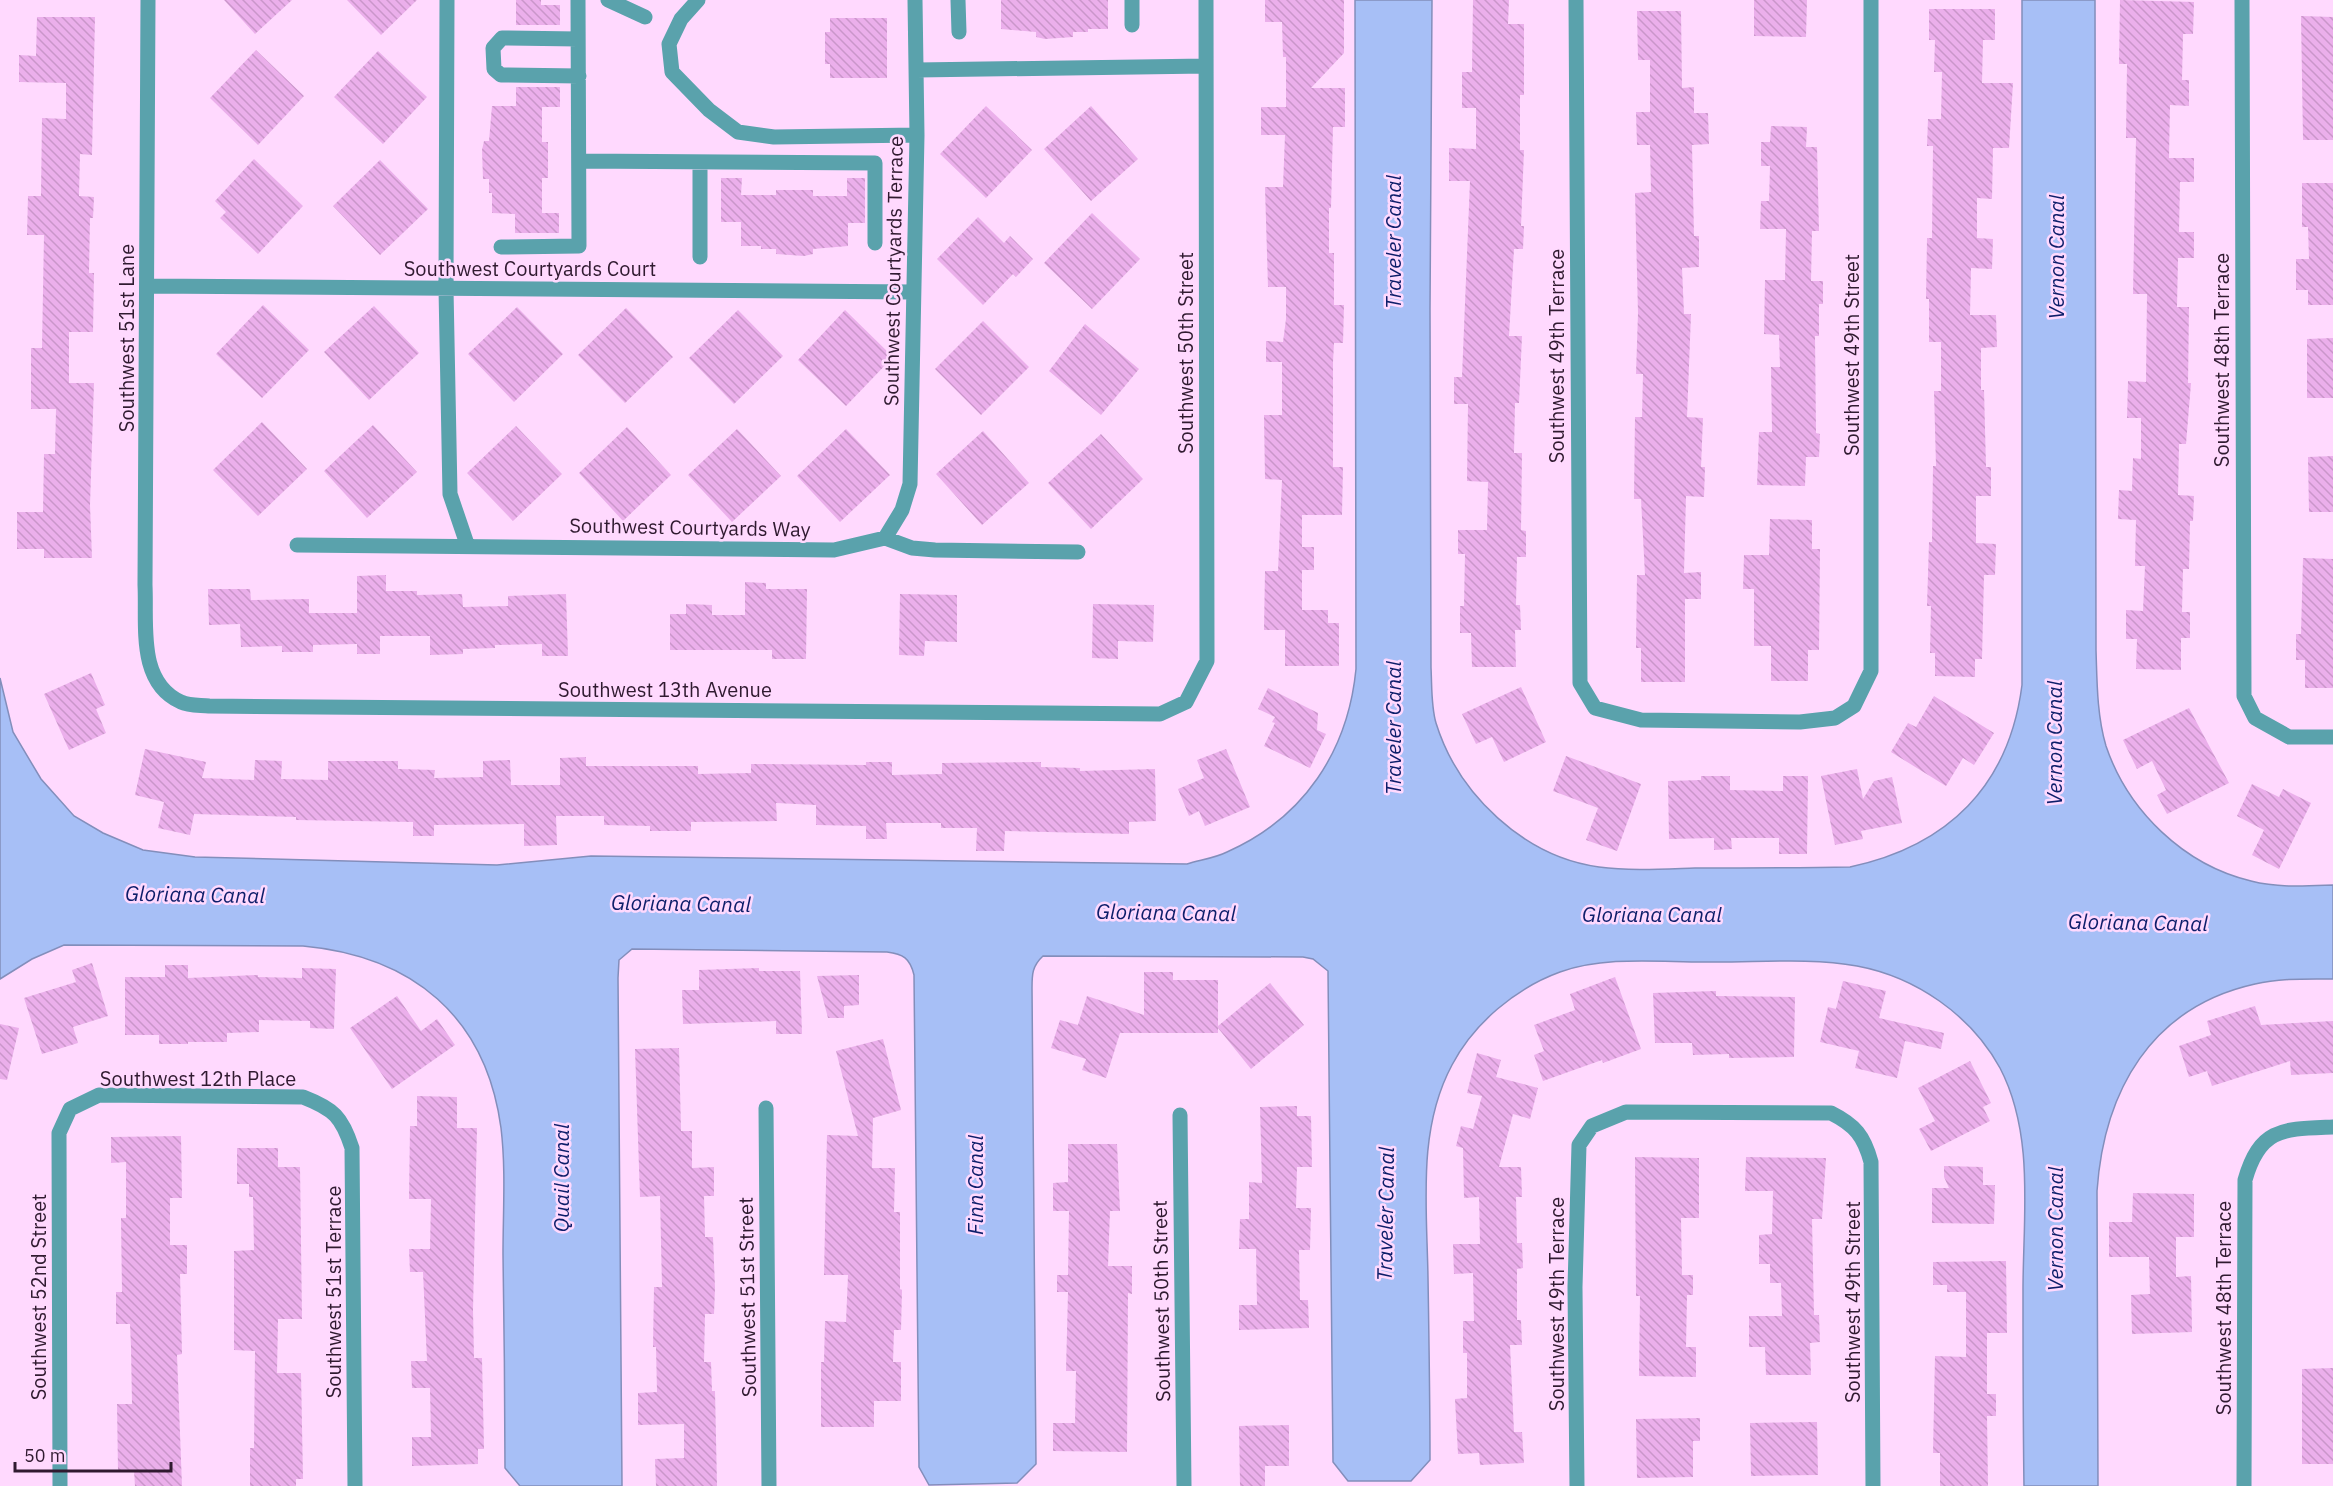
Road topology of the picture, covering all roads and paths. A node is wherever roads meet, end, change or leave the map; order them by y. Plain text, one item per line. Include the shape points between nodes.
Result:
1 (148, 0) edge
2 (447, 0) edge
3 (578, 0) edge
4 (608, 0) edge
5 (698, 0) edge
6 (915, 0) edge
7 (958, 0) edge
8 (1132, 0) edge
9 (1206, 0) edge
10 (1576, 0) edge
11 (1871, 0) edge
12 (2242, 0) edge
13 (645, 17) dead end
14 (1132, 25) dead end
15 (959, 32) dead end
16 (578, 39) junction
17 (1206, 66) junction
18 (916, 70) junction
19 (579, 76) junction
20 (917, 135) junction
21 (579, 161) junction
22 (700, 162) junction
23 (875, 243) dead end
24 (501, 247) dead end
25 (700, 257) dead end
26 (147, 286) junction
27 (446, 289) junction
28 (914, 292) junction
29 (885, 538) junction
30 (467, 544) junction
31 (297, 545) dead end
32 (1078, 552) dead end
33 (152, 675) joint
34 (1186, 702) joint
35 (1854, 706) joint
36 (2333, 737) edge
37 (327, 1106) joint
38 (766, 1108) dead end
39 (70, 1109) joint
40 (1180, 1115) dead end
41 (1851, 1123) joint
42 (2333, 1127) edge
43 (60, 1486) edge
44 (355, 1486) edge
45 (769, 1486) edge
46 (1184, 1486) edge
47 (1577, 1486) edge
48 (1873, 1486) edge
49 (2244, 1486) edge

1 - 26 street, Southwest 51st Lane
2 - 27 street
3 - 16 street
4 - 13 street
5 - 20 street via 681,19 669,44 672,72 709,110 738,132 774,138
6 - 18 street, Southwest Courtyards Terrace
7 - 15 street
8 - 14 street
9 - 17 street, Southwest 50th Street
10 - 35 street, Southwest 49th Terrace via 1580,683 1595,708 1641,720 1800,722 1834,718
11 - 35 street, Southwest 49th Street via 1871,671
12 - 36 street, Southwest 48th Terrace via 2244,696 2255,718 2289,737
16 - 19 street
16 - 19 street via 502,38 493,48 494,69 501,75
17 - 18 street
17 - 34 street, Southwest 50th Street via 1207,661
18 - 20 street, Southwest Courtyards Terrace
19 - 21 street
20 - 28 street, Southwest Courtyards Terrace
21 - 22 street
21 - 24 street via 579,246
22 - 23 street via 875,163
22 - 25 street
26 - 27 street, Southwest Courtyards Court
26 - 33 street, Southwest 51st Lane via 146,585 147,650
27 - 28 street, Southwest Courtyards Court
27 - 30 street via 450,494
28 - 29 street, Southwest Courtyards Terrace via 910,484 902,510
29 - 30 street, Southwest Courtyards Way via 834,550
29 - 32 street via 912,548 935,550
30 - 31 street, Southwest Courtyards Way
33 - 34 street, Southwest 13th Avenue via 165,693 183,703 209,706 1160,714
37 - 39 street, Southwest 12th Place via 303,1097 99,1095
37 - 44 street, Southwest 51st Terrace via 344,1124 352,1148
38 - 45 street, Southwest 51st Street
39 - 43 street, Southwest 52nd Street via 58,1145
40 - 46 street, Southwest 50th Street
41 - 47 street, Southwest 49th Terrace via 1831,1113 1626,1112 1592,1126 1579,1145 1575,1287
41 - 48 street, Southwest 49th Street via 1866,1140 1871,1162
42 - 49 street, Southwest 48th Terrace via 2290,1129 2268,1138 2252,1156 2245,1180

